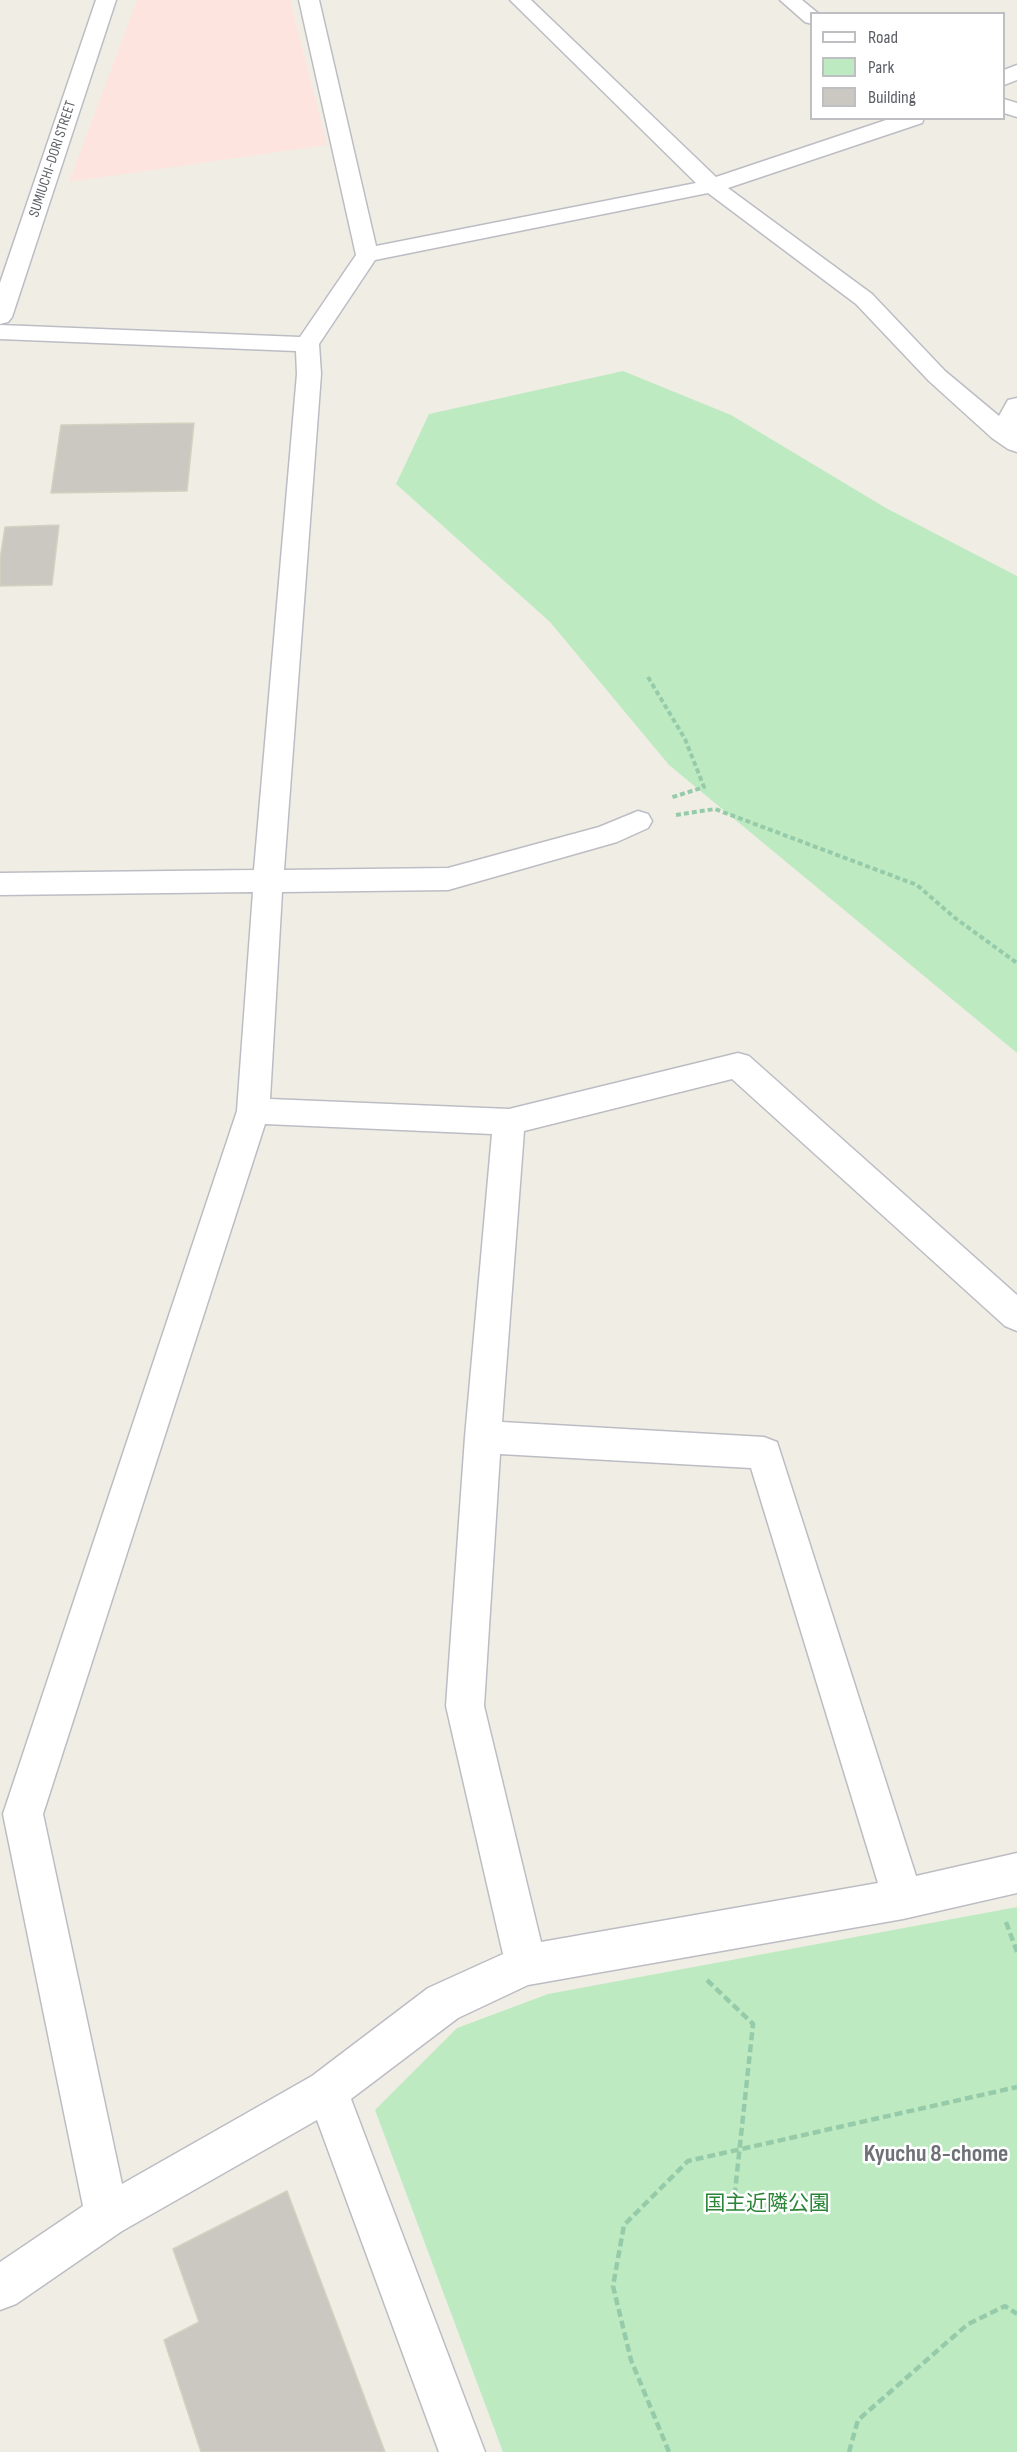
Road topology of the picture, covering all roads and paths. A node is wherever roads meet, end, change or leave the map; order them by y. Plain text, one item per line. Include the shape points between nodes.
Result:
1 (106, 0) edge
2 (309, 0) edge
3 (520, 0) edge
4 (789, 0) edge
5 (810, 16) edge
6 (908, 120) edge
7 (712, 186) junction
8 (367, 255) junction
9 (0, 317) edge
10 (0, 332) edge
11 (307, 344) junction
12 (1017, 405) edge
13 (1009, 438) edge
14 (648, 677) dead end
15 (638, 821) junction
16 (268, 882) junction
17 (0, 884) edge
18 (1017, 963) edge
19 (253, 1111) junction
20 (509, 1122) junction
21 (1017, 1316) edge
22 (483, 1437) junction
23 (1017, 1873) edge
24 (903, 1899) junction
25 (664, 1941) junction
26 (526, 1965) junction
27 (1017, 2087) edge
28 (327, 2091) junction
29 (738, 2149) junction
30 (733, 2210) dead end
31 (106, 2216) junction
32 (0, 2288) edge
33 (1017, 2314) edge
34 (462, 2452) edge
35 (669, 2452) edge
36 (849, 2452) edge

1 - 9 street, SUMIUCHI-DORI STREET
2 - 8 street
3 - 7 street
4 - 5 street
6 - 7 street
7 - 8 street
7 - 13 street via 864,299 937,376
8 - 11 street
10 - 11 street
11 - 16 street via 309,374
12 - 13 street
14 - 15 path via 685,739 704,787 658,802
15 - 16 street via 607,835 448,879
15 - 18 path via 715,809 782,834 917,885
16 - 17 street
16 - 19 street
19 - 20 street
19 - 31 street via 23,1815
20 - 21 street via 738,1065
20 - 22 street
22 - 24 street via 764,1453
22 - 26 street via 465,1706
23 - 24 street
24 - 25 street
25 - 26 street
25 - 29 path via 753,2024
26 - 28 street via 443,2003
27 - 29 path
28 - 31 street
28 - 34 street
29 - 30 path
29 - 35 path via 688,2161 624,2225 613,2286 631,2360
31 - 32 street
33 - 36 path via 1005,2306 968,2324 858,2420

